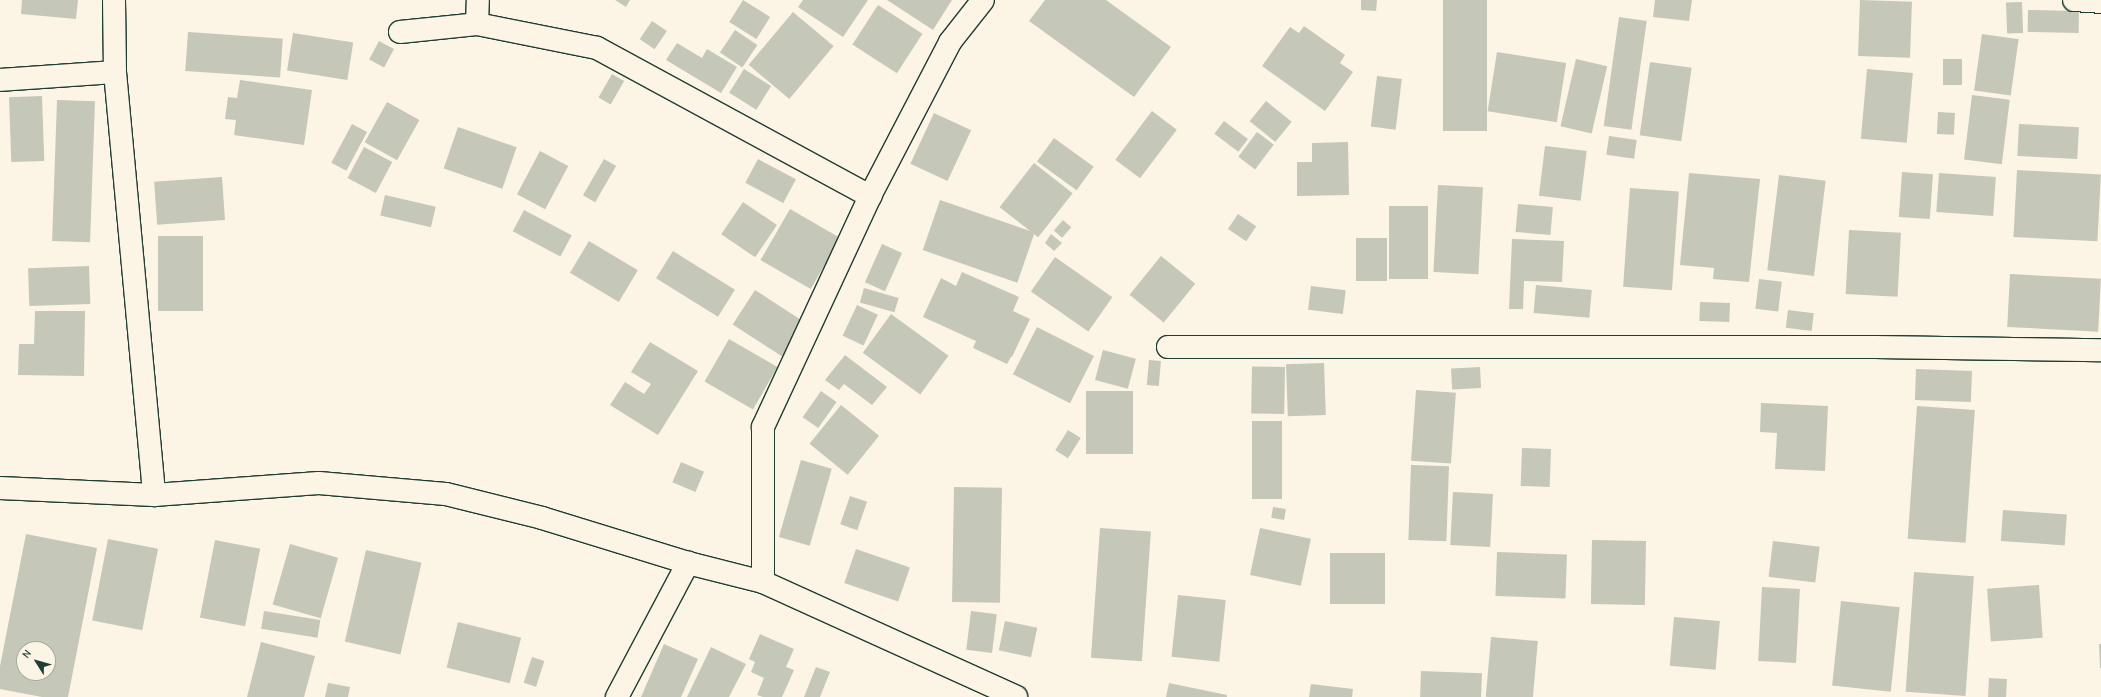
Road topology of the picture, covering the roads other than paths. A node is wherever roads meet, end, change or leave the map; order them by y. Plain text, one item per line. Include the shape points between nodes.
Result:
1 (114, 0) edge
2 (478, 0) edge
3 (983, 0) edge
4 (2074, 0) edge
5 (2101, 2) edge
6 (477, 24) junction
7 (400, 32) dead end
8 (114, 72) junction
9 (0, 80) edge
10 (870, 196) junction
11 (1168, 347) dead end
12 (2101, 350) edge
13 (0, 488) edge
14 (154, 496) junction
15 (688, 564) junction
16 (763, 582) junction
17 (617, 697) edge
18 (1016, 697) edge

1 - 8 street
2 - 6 street
3 - 10 street via 950,42
4 - 5 street
6 - 7 street
6 - 10 street via 596,48
8 - 9 street
8 - 14 street
10 - 16 street via 763,427
11 - 12 street via 1875,347
13 - 14 street
14 - 15 street via 318,483 446,494 542,518
15 - 16 street
15 - 17 street
16 - 18 street

